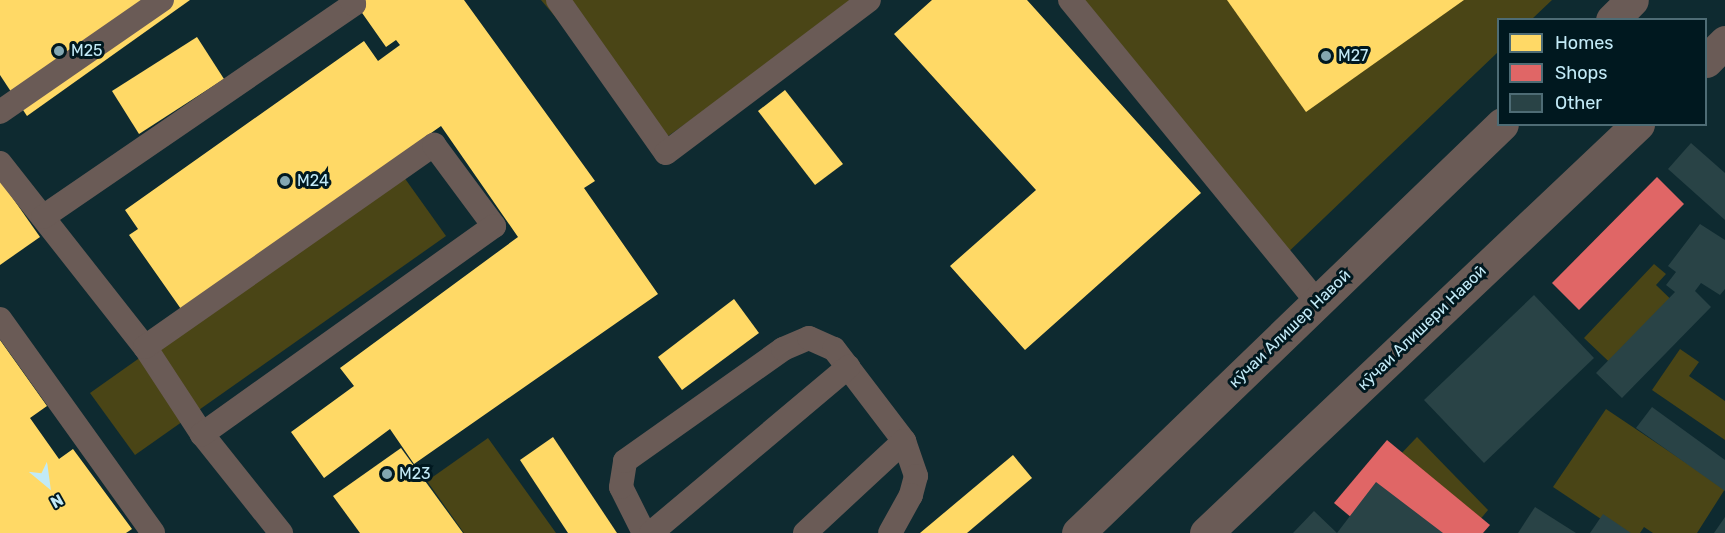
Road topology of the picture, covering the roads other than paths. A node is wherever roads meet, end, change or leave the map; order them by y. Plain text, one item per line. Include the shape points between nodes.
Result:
1 (162, 0) edge
2 (351, 0) edge
3 (558, 0) edge
4 (868, 0) edge
5 (1070, 0) edge
6 (1725, 42) edge
7 (1707, 60) edge
8 (0, 112) edge
9 (1500, 126) edge
10 (1636, 126) edge
11 (0, 163) edge
12 (43, 217) junction
13 (1317, 302) junction
14 (0, 319) edge
15 (145, 347) junction
16 (848, 367) junction
17 (202, 434) junction
18 (904, 441) junction
19 (153, 533) edge
20 (281, 533) edge
21 (644, 533) edge
22 (651, 533) edge
23 (805, 533) edge
24 (890, 533) edge
25 (1078, 533) edge
26 (1206, 533) edge

1 - 8 lane
2 - 12 lane via 354,4
3 - 4 lane via 666,153
5 - 13 lane
6 - 7 street
9 - 13 street, кӯчаи Алишер Навоӣ
10 - 26 street, кӯчаи Алишери Навоӣ
11 - 12 lane
12 - 15 lane
13 - 25 street, кӯчаи Алишер Навоӣ
14 - 19 lane
15 - 17 lane
15 - 17 lane via 434,145 494,226
16 - 18 lane
16 - 21 lane via 834,349 809,338 783,349 625,461 621,487
16 - 22 lane
17 - 20 lane
18 - 23 lane
18 - 24 lane via 916,476 911,495

